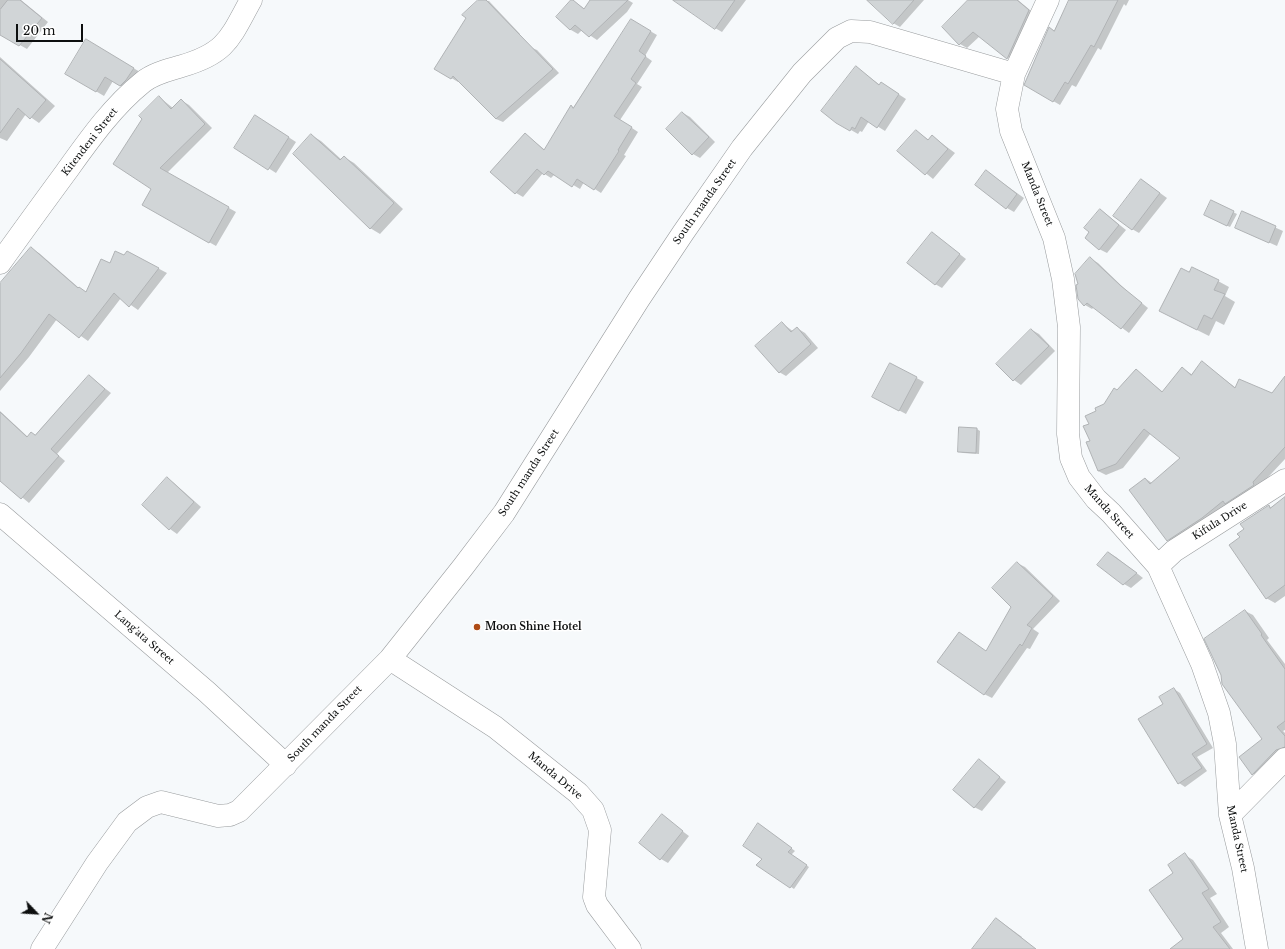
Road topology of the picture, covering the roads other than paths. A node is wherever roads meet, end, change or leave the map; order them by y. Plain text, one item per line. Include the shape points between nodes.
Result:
1 (251, 0) edge
2 (1048, 0) edge
3 (1014, 74) junction
4 (0, 263) edge
5 (1285, 480) edge
6 (0, 514) edge
7 (1158, 566) junction
8 (390, 659) junction
9 (1285, 759) edge
10 (286, 765) junction
11 (1230, 815) junction
12 (42, 949) edge
13 (630, 949) edge
14 (1257, 949) edge

1 - 4 street, Kitendeni Street via 230,38 218,51 144,81 119,105 94,134
2 - 3 street, Manda Street
3 - 7 street, Manda Street via 1007,109 1011,131 1054,238 1063,279 1069,327 1070,458 1079,477 1096,500 1111,513
3 - 8 street, South manda Street via 870,32 850,31 837,38 802,73 742,148 639,299 504,513
5 - 7 street, Kifula Drive via 1174,551
6 - 10 street, Lang'ata Street via 201,687
7 - 11 street, Manda Street via 1202,664 1219,713 1225,744
8 - 10 street, South manda Street
8 - 13 street, Manda Drive via 495,727 578,793 593,810 600,830 594,896 597,905
9 - 11 street
10 - 12 street, South manda Street via 246,806 230,815 218,816 161,802 147,807 127,822 97,863
11 - 14 street, Manda Street via 1243,868

